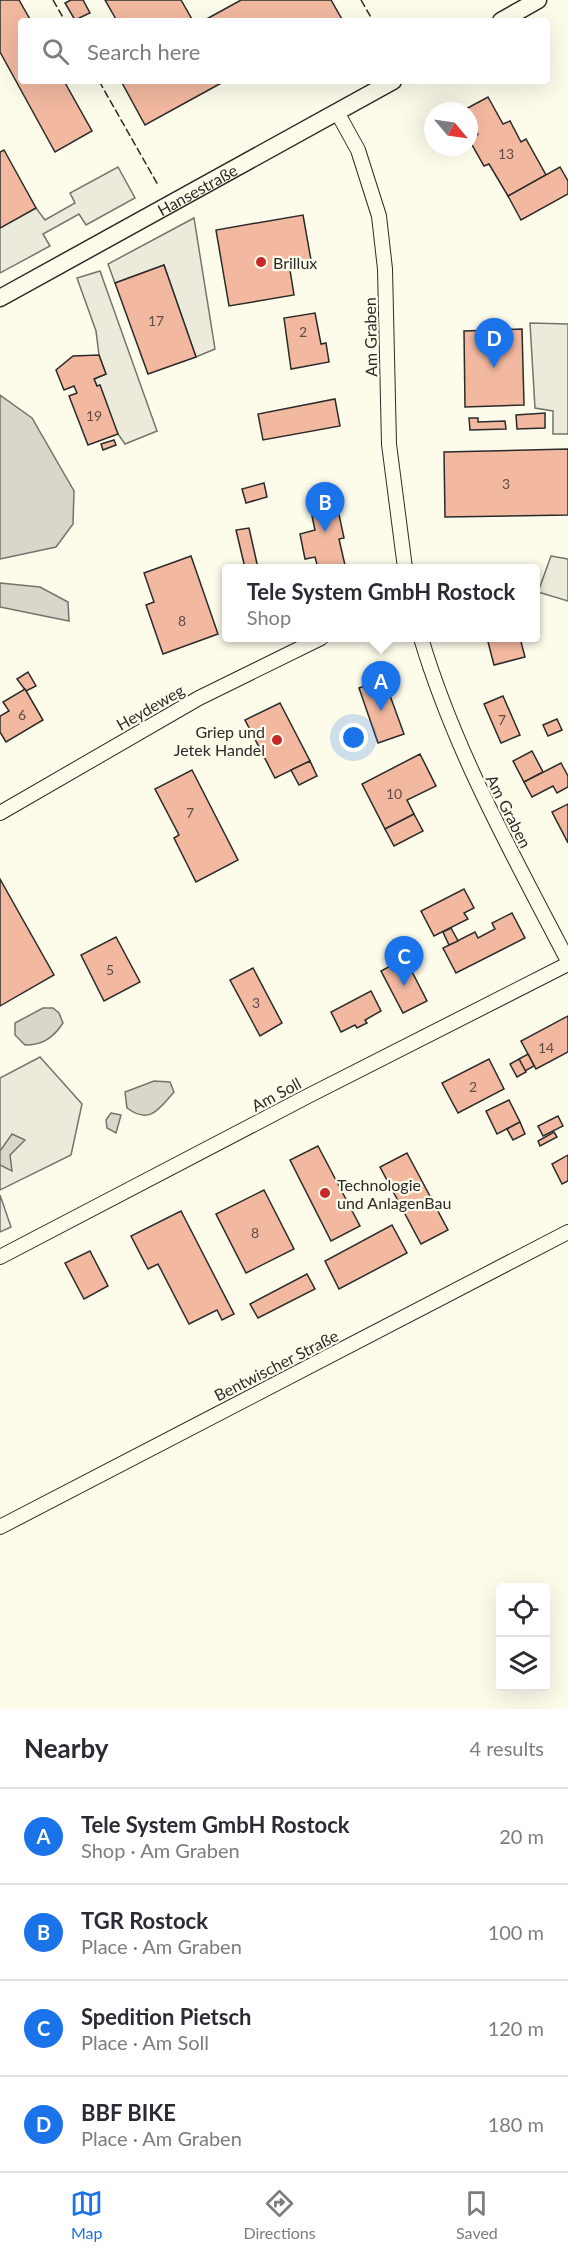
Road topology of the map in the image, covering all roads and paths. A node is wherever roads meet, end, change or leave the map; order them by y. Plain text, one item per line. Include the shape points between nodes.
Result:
1 (538, 0) edge
2 (506, 18) edge
3 (388, 84) edge
4 (337, 112) junction
5 (0, 298) edge
6 (404, 564) edge
7 (313, 642) edge
8 (422, 642) edge
9 (0, 813) edge
10 (568, 962) edge
11 (568, 1232) edge
12 (0, 1257) edge
13 (0, 1527) edge

1 - 2 street
3 - 4 street, Hansestraße
4 - 5 street, Hansestraße
4 - 6 street, Am Graben via 358,150 379,216 385,269 389,444
7 - 9 street, Heydeweg via 199,699
8 - 10 street, Am Graben via 476,783
10 - 12 street, Am Soll
11 - 13 street, Bentwischer Straße

